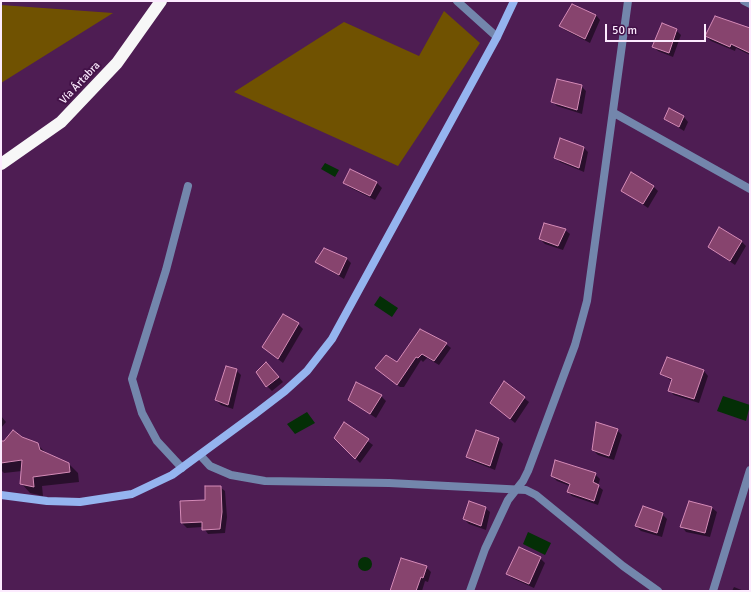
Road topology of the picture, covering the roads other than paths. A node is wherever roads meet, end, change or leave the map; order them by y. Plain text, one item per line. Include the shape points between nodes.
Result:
1 (161, 1) edge
2 (457, 1) edge
3 (514, 1) edge
4 (628, 1) edge
5 (744, 1) edge
6 (750, 4) edge
7 (497, 37) junction
8 (614, 113) junction
9 (1, 164) edge
10 (188, 186) dead end
11 (750, 188) edge
12 (200, 455) junction
13 (182, 468) junction
14 (750, 470) edge
15 (517, 489) junction
16 (1, 495) edge
17 (470, 591) edge
18 (658, 591) edge
19 (713, 591) edge

1 - 9 highway, Vía Ártabra via 117,63 61,122
2 - 7 street
3 - 7 street
4 - 8 street
5 - 6 street
7 - 12 street via 332,339 306,371 285,391
8 - 11 street
8 - 15 street via 587,301 577,338 528,471
10 - 13 street via 166,270 132,379 142,413 157,441
12 - 13 street
12 - 15 street via 210,466 231,475 265,481
13 - 16 street via 132,494 115,498 80,502
14 - 19 street
15 - 17 street via 508,500 484,549
15 - 18 street via 536,495

